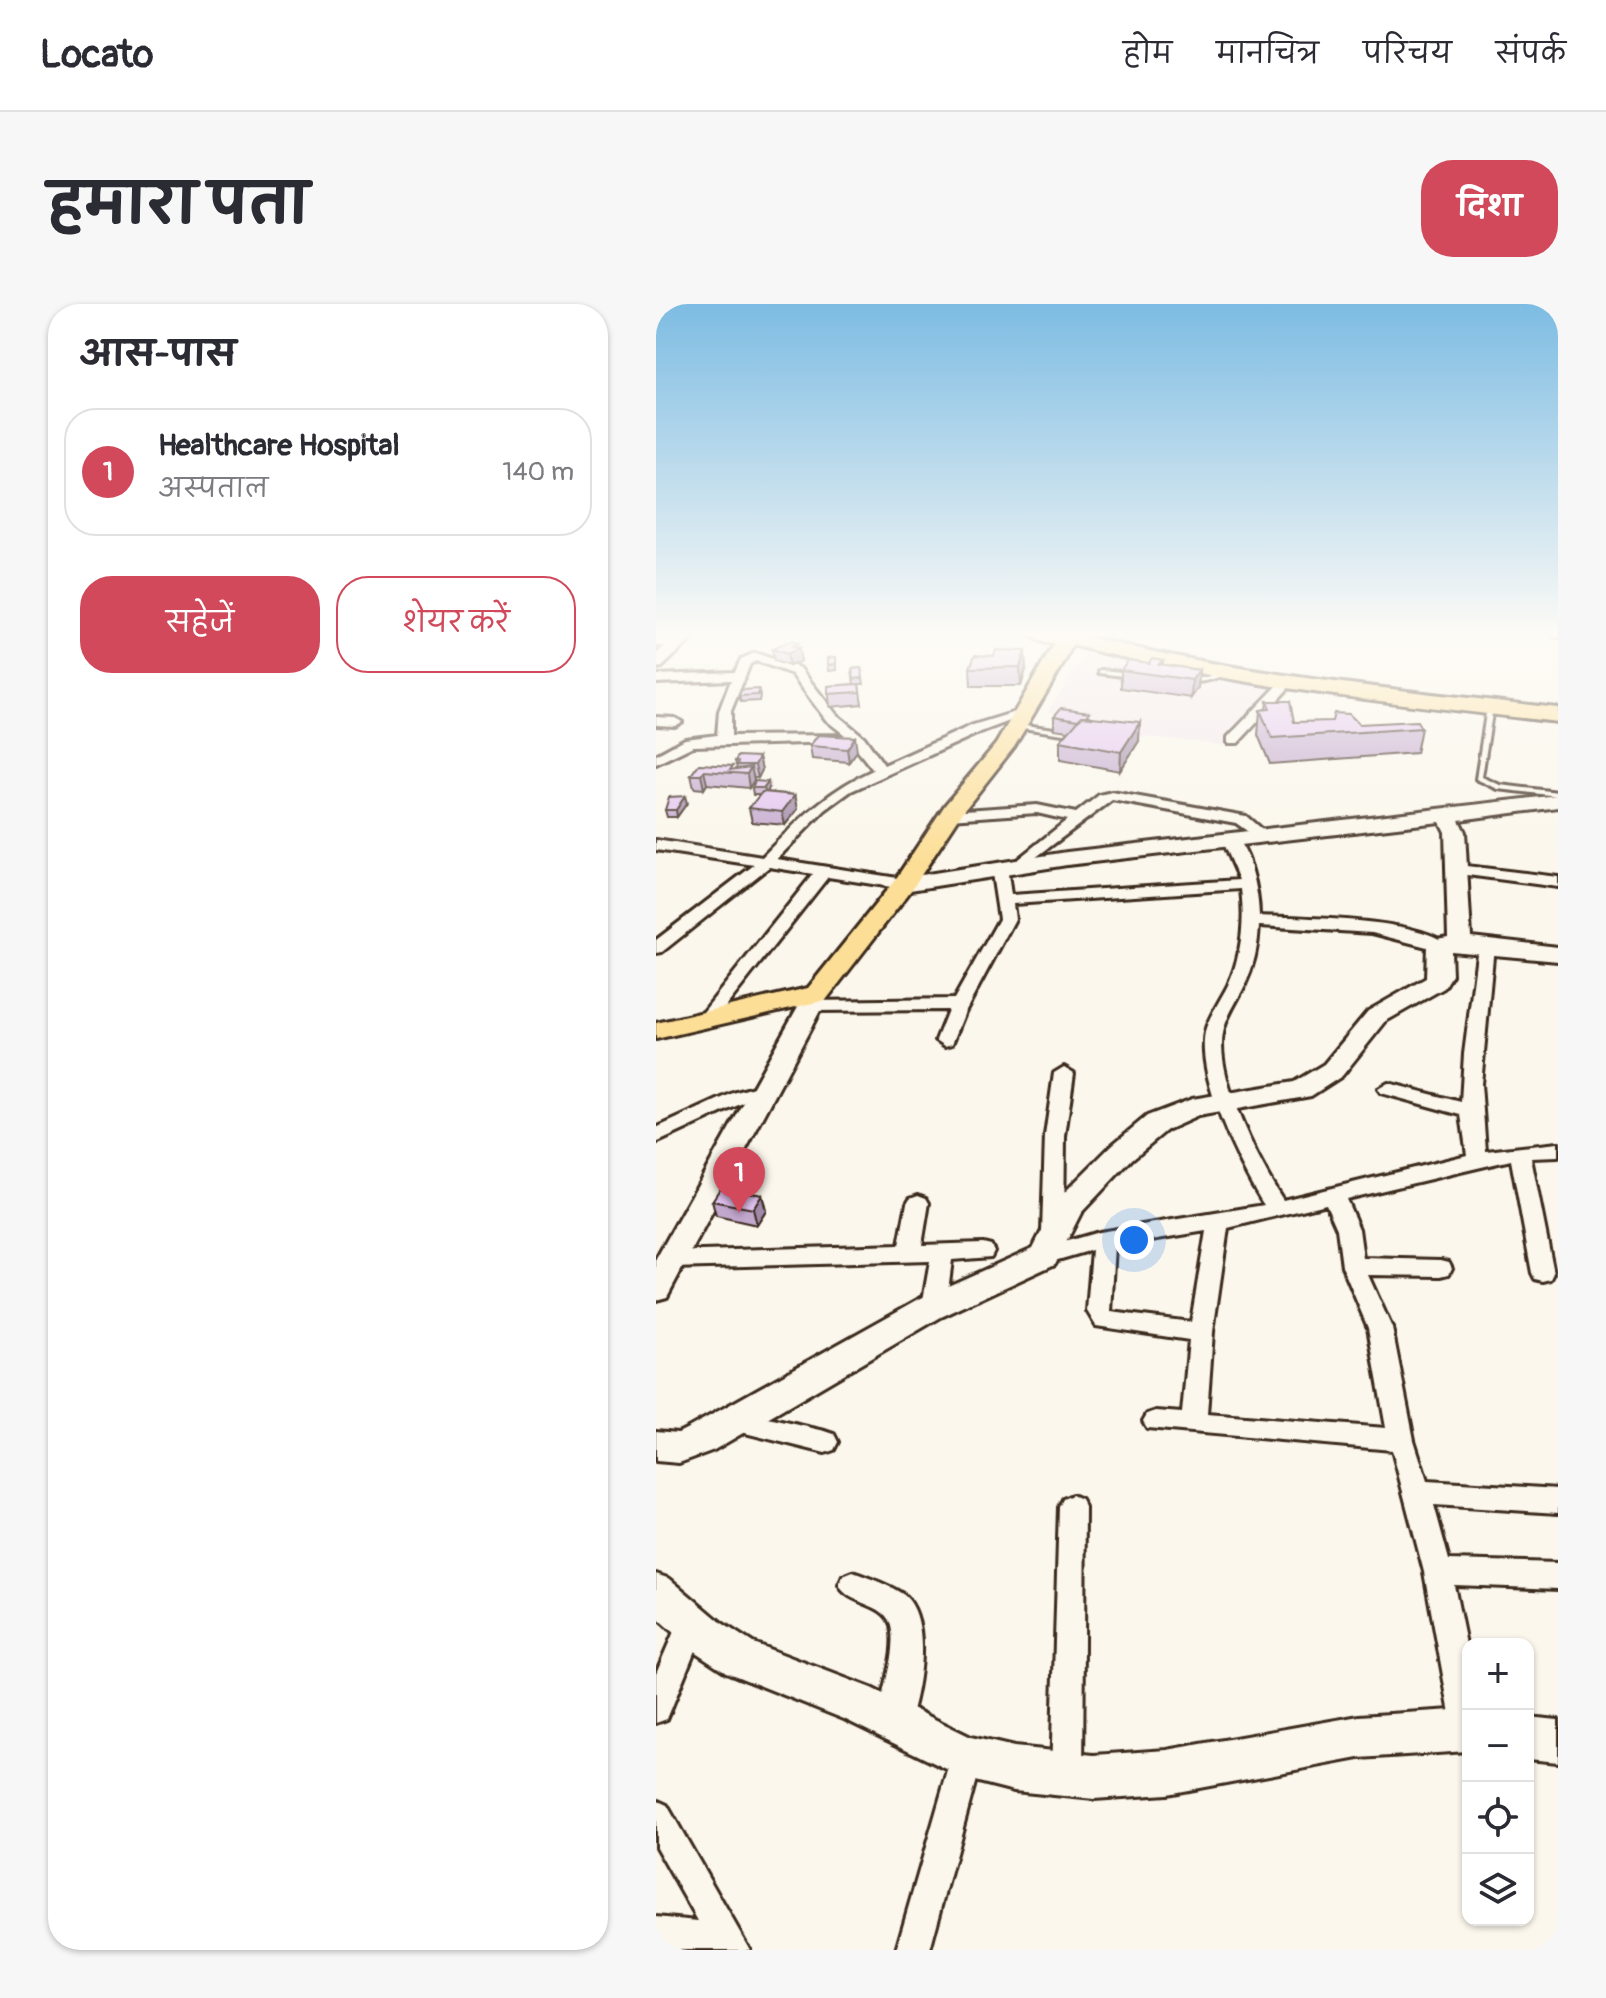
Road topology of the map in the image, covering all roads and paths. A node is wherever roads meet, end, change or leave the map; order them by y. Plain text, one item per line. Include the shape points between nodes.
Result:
1 (725, 710) edge
2 (828, 710) edge
3 (1026, 710) edge
4 (1262, 710) edge
5 (1490, 710) edge
6 (1514, 710) edge
7 (1558, 715) edge
8 (1021, 719) junction
9 (656, 721) edge
10 (675, 722) dead end
11 (726, 726) junction
12 (842, 726) junction
13 (1082, 735) edge
14 (857, 738) junction
15 (721, 740) junction
16 (1233, 740) dead end
17 (656, 760) edge
18 (881, 771) junction
19 (1558, 794) edge
20 (1558, 801) edge
21 (950, 815) junction
22 (1447, 816) junction
23 (1079, 818) junction
24 (1261, 836) junction
25 (1229, 839) junction
26 (656, 845) edge
27 (766, 862) junction
28 (1023, 862) junction
29 (999, 867) junction
30 (1458, 870) junction
31 (824, 871) junction
32 (1558, 882) edge
33 (904, 884) junction
34 (1247, 884) junction
35 (1005, 900) junction
36 (1251, 920) junction
37 (1449, 944) junction
38 (1486, 946) junction
39 (656, 948) edge
40 (1558, 954) edge
41 (814, 1000) junction
42 (960, 1004) junction
43 (706, 1020) junction
44 (656, 1031) edge
45 (945, 1040) dead end
46 (1064, 1073) dead end
47 (1388, 1089) dead end
48 (764, 1090) junction
49 (1225, 1103) junction
50 (1471, 1111) junction
51 (656, 1136) edge
52 (1558, 1150) edge
53 (1520, 1152) junction
54 (1478, 1159) junction
55 (1331, 1195) junction
56 (918, 1203) dead end
57 (1278, 1209) junction
58 (1218, 1221) junction
59 (1104, 1239) junction
60 (983, 1251) dead end
61 (942, 1252) junction
62 (909, 1253) junction
63 (1042, 1254) junction
64 (1353, 1266) junction
65 (1441, 1268) dead end
66 (1543, 1273) dead end
67 (662, 1274) edge
68 (934, 1306) junction
69 (1201, 1332) junction
70 (733, 1420) junction
71 (1156, 1421) dead end
72 (1194, 1424) junction
73 (1401, 1440) junction
74 (825, 1442) dead end
75 (656, 1446) edge
76 (1418, 1492) junction
77 (1558, 1501) edge
78 (1072, 1507) dead end
79 (1438, 1572) junction
80 (1558, 1576) edge
81 (853, 1585) dead end
82 (656, 1592) edge
83 (692, 1623) junction
84 (656, 1708) edge
85 (1464, 1710) edge
86 (894, 1721) junction
87 (1462, 1730) edge
88 (1534, 1739) edge
89 (1558, 1741) edge
90 (967, 1757) junction
91 (1067, 1775) junction
92 (656, 1816) edge
93 (656, 1934) edge
94 (730, 1946) edge
95 (913, 1950) edge

1 - 11 street
2 - 12 street
3 - 8 main road
4 - 16 street
5 - 19 lane via 1478,778 1488,785
6 - 7 highway
8 - 13 lane
8 - 18 street via 978,728
8 - 21 main road
9 - 10 street
11 - 12 street
11 - 15 street
12 - 14 street
14 - 15 street
14 - 18 street
15 - 17 street via 690,742
18 - 27 street via 820,807
20 - 22 street
21 - 23 street via 1037,809
21 - 33 main road
22 - 24 street
22 - 30 street via 1455,832
23 - 24 street via 1104,798 1118,796 1241,819
23 - 28 street
24 - 25 street
25 - 28 street
25 - 34 street
26 - 27 street
27 - 31 street
27 - 39 street
28 - 29 street
29 - 33 street
29 - 35 street
30 - 32 street
30 - 37 street
31 - 33 street
31 - 43 street
33 - 41 main road
34 - 35 street
34 - 36 street
35 - 42 street via 1007,919
36 - 37 street via 1388,931
36 - 49 street via 1249,949 1212,1039
37 - 38 street
37 - 49 street via 1435,983 1377,1016 1325,1077 1278,1096
38 - 40 street
38 - 50 street
41 - 42 street
41 - 43 main road
41 - 48 street
42 - 45 street
43 - 44 main road
46 - 63 street
47 - 50 street
48 - 51 street
48 - 67 street
49 - 57 street
49 - 63 street via 1178,1111 1157,1123 1069,1207
50 - 54 street
52 - 53 street
53 - 54 street
53 - 66 street
54 - 55 street
55 - 57 street
55 - 64 street via 1348,1229
56 - 62 street
57 - 58 street
58 - 59 street
58 - 69 street
59 - 63 street
59 - 69 street via 1099,1311 1104,1320
60 - 61 street
61 - 62 street
61 - 68 street
62 - 67 street
63 - 68 street
64 - 65 street
64 - 73 street via 1380,1328
68 - 70 street
69 - 72 street
70 - 74 street
70 - 75 street via 679,1448
71 - 72 street
72 - 73 street
73 - 76 street
76 - 77 street
76 - 79 street
78 - 91 street
79 - 80 street
79 - 85 street
81 - 86 street via 896,1606 904,1618 908,1635
82 - 83 street
83 - 84 street
83 - 86 street via 740,1658
86 - 90 street
87 - 91 street via 1359,1737 1167,1772
88 - 89 street
90 - 91 street
90 - 95 street
92 - 94 street
93 - 94 street

